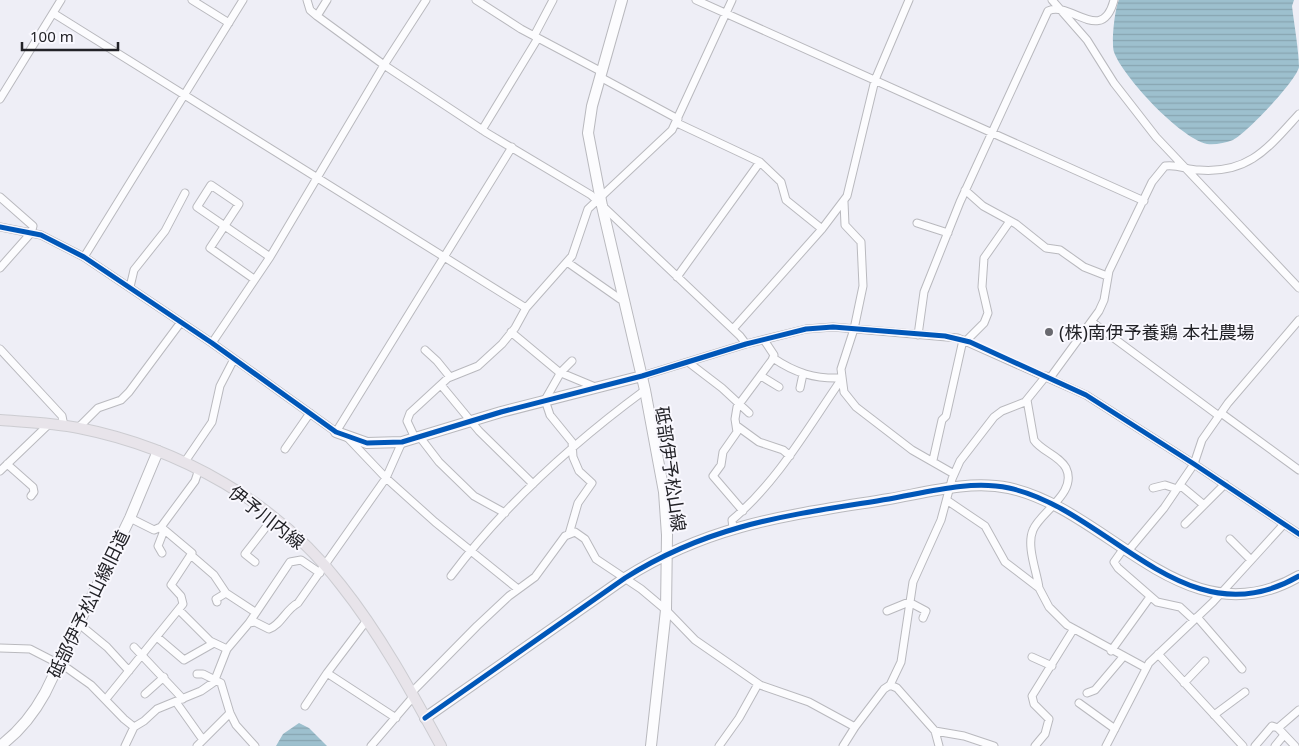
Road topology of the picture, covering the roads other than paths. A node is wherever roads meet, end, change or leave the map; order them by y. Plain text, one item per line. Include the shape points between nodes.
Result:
1 (61, 0) edge
2 (192, 0) edge
3 (243, 0) edge
4 (307, 0) edge
5 (327, 0) edge
6 (426, 0) edge
7 (476, 0) edge
8 (553, 0) edge
9 (622, 0) edge
10 (696, 0) edge
11 (732, 0) edge
12 (910, 0) edge
13 (1114, 0) edge
14 (1053, 2) edge
15 (53, 13) junction
16 (726, 14) junction
17 (317, 16) junction
18 (229, 23) junction
19 (536, 37) junction
20 (384, 65) junction
21 (601, 74) junction
22 (875, 80) junction
23 (184, 96) junction
24 (0, 98) edge
25 (1299, 114) edge
26 (678, 121) junction
27 (482, 130) junction
28 (991, 132) junction
29 (512, 147) junction
30 (760, 162) junction
31 (1189, 169) junction
32 (316, 177) junction
33 (965, 190) junction
34 (185, 193) dead end
35 (0, 197) edge
36 (845, 200) junction
37 (1144, 201) junction
38 (600, 202) junction
39 (1010, 221) junction
40 (917, 222) dead end
41 (225, 226) junction
42 (0, 227) edge
43 (822, 229) junction
44 (31, 233) junction
45 (948, 233) junction
46 (84, 257) junction
47 (270, 257) junction
48 (444, 258) junction
49 (568, 262) junction
50 (0, 268) edge
51 (1107, 276) junction
52 (677, 277) junction
53 (254, 279) junction
54 (130, 287) junction
55 (1299, 288) edge
56 (624, 299) junction
57 (526, 308) junction
58 (1299, 320) edge
59 (181, 322) junction
60 (1092, 322) junction
61 (733, 329) junction
62 (854, 329) junction
63 (512, 332) junction
64 (918, 335) junction
65 (764, 340) junction
66 (965, 340) junction
67 (212, 343) junction
68 (746, 344) junction
69 (0, 350) edge
70 (425, 350) dead end
71 (773, 358) junction
72 (234, 359) junction
73 (572, 361) dead end
74 (688, 362) junction
75 (561, 372) junction
76 (803, 374) junction
77 (642, 376) junction
78 (761, 376) junction
79 (450, 377) junction
80 (1048, 377) junction
81 (841, 379) junction
82 (441, 385) junction
83 (595, 387) junction
84 (779, 387) dead end
85 (800, 388) dead end
86 (645, 390) junction
87 (545, 400) junction
88 (1027, 400) junction
89 (739, 404) junction
90 (310, 413) junction
91 (748, 413) dead end
92 (1220, 415) junction
93 (0, 420) edge
94 (472, 421) junction
95 (48, 425) junction
96 (64, 426) junction
97 (737, 426) junction
98 (78, 428) junction
99 (336, 432) junction
100 (417, 437) junction
101 (347, 438) junction
102 (402, 442) junction
103 (573, 446) junction
104 (285, 448) dead end
105 (158, 451) junction
106 (790, 456) junction
107 (933, 460) junction
108 (184, 463) junction
109 (7, 464) junction
110 (1194, 464) junction
111 (199, 470) junction
112 (1299, 470) edge
113 (0, 471) edge
114 (954, 474) junction
115 (386, 478) junction
116 (533, 484) junction
117 (1225, 484) junction
118 (1179, 487) junction
119 (950, 488) junction
120 (1153, 488) dead end
121 (31, 496) dead end
122 (948, 501) junction
123 (1204, 505) junction
124 (1055, 506) junction
125 (743, 510) junction
126 (505, 513) junction
127 (130, 518) junction
128 (273, 518) junction
129 (1185, 524) dead end
130 (1284, 524) junction
131 (162, 527) junction
132 (733, 528) junction
133 (569, 534) junction
134 (1299, 534) edge
135 (1230, 539) dead end
136 (470, 549) junction
137 (1126, 550) junction
138 (162, 553) dead end
139 (668, 554) junction
140 (192, 556) junction
141 (1251, 560) junction
142 (255, 562) dead end
143 (323, 570) junction
144 (451, 576) dead end
145 (1299, 576) edge
146 (625, 578) junction
147 (1039, 588) junction
148 (518, 589) junction
149 (226, 592) junction
150 (1221, 594) junction
151 (1150, 597) junction
152 (217, 602) dead end
153 (909, 602) junction
154 (179, 610) junction
155 (666, 610) junction
156 (887, 611) dead end
157 (255, 612) junction
158 (923, 618) dead end
159 (1196, 619) junction
160 (367, 620) junction
161 (248, 623) junction
162 (79, 624) junction
163 (1073, 630) junction
164 (157, 638) junction
165 (214, 643) junction
166 (134, 647) dead end
167 (0, 648) edge
168 (227, 649) junction
169 (1112, 651) junction
170 (143, 654) junction
171 (1158, 654) junction
172 (1032, 657) dead end
173 (1123, 657) junction
174 (1205, 661) dead end
175 (60, 664) junction
176 (1052, 666) junction
177 (1146, 668) junction
178 (1242, 669) dead end
179 (129, 671) junction
180 (327, 673) junction
181 (197, 674) dead end
182 (164, 677) junction
183 (216, 680) junction
184 (1184, 683) junction
185 (758, 684) junction
186 (890, 685) junction
187 (1245, 692) dead end
188 (1087, 693) dead end
189 (145, 694) dead end
190 (412, 695) junction
191 (106, 699) junction
192 (180, 700) junction
193 (1079, 703) dead end
194 (305, 706) dead end
195 (1299, 710) edge
196 (230, 714) junction
197 (1214, 715) junction
198 (396, 718) junction
199 (426, 718) junction
200 (134, 727) junction
201 (855, 727) junction
202 (1278, 728) junction
203 (1116, 729) junction
204 (935, 731) junction
205 (1284, 734) junction
206 (203, 740) junction
207 (0, 746) edge
208 (125, 746) edge
209 (197, 746) edge
210 (256, 746) edge
211 (370, 746) edge
212 (441, 746) edge
213 (651, 746) edge
214 (719, 746) edge
215 (844, 746) edge
216 (939, 746) edge
217 (994, 746) edge
218 (1035, 746) edge
219 (1106, 746) edge
220 (1243, 746) edge
221 (1255, 746) edge
222 (1275, 746) edge
223 (1296, 746) edge

1 - 15 street
2 - 18 street
3 - 18 street
4 - 17 street via 310,10
5 - 17 street
6 - 20 street
7 - 19 street
8 - 19 street
9 - 21 street, 砥部伊予松山線
10 - 16 street
11 - 16 street
12 - 22 street
13 - 14 street via 1110,13 1104,17 1063,1
14 - 28 street
14 - 31 street via 1087,40 1139,116
15 - 23 street
15 - 24 street
16 - 22 street
16 - 26 street
17 - 20 street
18 - 23 street
19 - 21 street
19 - 27 street
20 - 27 street
20 - 32 street
21 - 26 street
21 - 38 street, 砥部伊予松山線 via 588,132
22 - 28 street
22 - 36 street
23 - 32 street
23 - 46 street
25 - 31 street via 1251,162 1234,168
26 - 30 street
26 - 38 street
27 - 29 street
28 - 33 street
28 - 37 street
29 - 38 street
29 - 48 street
30 - 43 street via 780,182 786,200
30 - 52 street
31 - 37 street via 1176,164 1165,166 1152,182
31 - 55 street
32 - 47 street
32 - 48 street
33 - 39 street via 983,206
33 - 45 street
34 - 54 street via 165,231 134,270
35 - 44 street via 33,226
36 - 43 street
36 - 62 street via 845,225 861,242 863,286
37 - 51 street
38 - 49 street via 585,214
38 - 52 street
38 - 56 street, 砥部伊予松山線
39 - 51 street via 1046,248 1060,250 1084,267
39 - 66 street via 984,258 982,287 988,313 984,323
40 - 45 street
41 - 41 street via 239,204 212,185 197,207
41 - 47 street
41 - 53 street via 210,248
42 - 44 street
43 - 61 street
44 - 46 street via 51,239
44 - 50 street
45 - 64 street via 924,292
46 - 54 street
47 - 53 street
48 - 57 street
48 - 99 street
49 - 56 street via 620,300
49 - 57 street
51 - 60 street via 1104,300
52 - 61 street
53 - 67 street
54 - 59 street
56 - 77 street, 砥部伊予松山線
57 - 63 street
58 - 92 street
59 - 67 street
59 - 98 street via 129,392 121,400 98,408
60 - 80 street
60 - 92 street
61 - 68 street
62 - 64 street
62 - 65 street via 806,329
62 - 81 street
63 - 75 street
63 - 79 street via 478,366
64 - 66 street
65 - 68 street
65 - 71 street
66 - 80 street
66 - 107 street
67 - 72 street
68 - 74 street
69 - 96 street via 62,416
70 - 79 street
71 - 76 street
71 - 78 street
72 - 90 street
72 - 108 street via 220,386 212,422
73 - 75 street
74 - 77 street
74 - 89 street
75 - 83 street
75 - 87 street
76 - 81 street
76 - 85 street
77 - 83 street
77 - 86 street, 砥部伊予松山線
78 - 84 street
78 - 89 street
79 - 82 street
80 - 88 street
80 - 110 street via 1086,395
81 - 106 street
81 - 107 street via 847,397 856,406 912,450
82 - 94 street
82 - 100 street via 407,417 408,426
83 - 87 street
86 - 103 street
86 - 139 street, 砥部伊予松山線 via 664,492
87 - 94 street
87 - 103 street via 550,415
88 - 114 street via 994,417 965,453
88 - 124 street via 1034,440 1067,471 1065,486
89 - 91 street
89 - 97 street via 735,413
90 - 99 street
90 - 104 street
92 - 110 street via 1202,440
92 - 112 street
93 - 95 main road, 伊予川内線
94 - 100 street
94 - 116 street
95 - 96 main road, 伊予川内線
95 - 109 street
96 - 98 main road, 伊予川内線
97 - 106 street via 759,442 783,450
97 - 125 street via 737,432 723,452 721,465 713,476
98 - 105 main road, 伊予川内線
99 - 101 street
100 - 102 street
100 - 126 street via 474,496
101 - 102 street via 366,443
101 - 115 street
102 - 115 street
103 - 116 street
103 - 133 street via 577,467 592,483 578,503
105 - 108 main road, 伊予川内線
105 - 127 street, 砥部伊予松山線旧道
106 - 125 street via 766,488
107 - 114 street
108 - 111 main road, 伊予川内線
109 - 113 street
109 - 121 street via 33,487
110 - 117 street
110 - 118 street
111 - 128 main road, 伊予川内線 via 230,486
111 - 131 street via 195,481
114 - 119 street
115 - 136 street
115 - 143 street
116 - 126 street
117 - 123 street
117 - 130 street
118 - 120 street via 1165,485
118 - 123 street
118 - 137 street
119 - 122 street
119 - 124 street via 984,485 1008,488
119 - 132 street
122 - 147 street via 985,526 1005,562
122 - 153 street via 913,582
123 - 129 street
124 - 137 street
124 - 147 street via 1032,532
125 - 132 street via 732,520
126 - 136 street
127 - 131 street via 149,528
127 - 162 street, 砥部伊予松山線旧道
128 - 142 street via 245,554
128 - 143 main road, 伊予川内線 via 300,540
130 - 134 street
130 - 141 street
131 - 138 street via 158,546
131 - 140 street
132 - 139 street
133 - 146 street via 576,532 582,536 596,559
133 - 148 street via 535,577
135 - 141 street
136 - 144 street
136 - 148 street
137 - 150 street via 1181,583
137 - 151 street via 1114,565
139 - 146 street
139 - 155 street, 砥部伊予松山線
140 - 149 street via 214,574
140 - 154 street via 171,584 183,600
141 - 150 street
143 - 157 street via 301,560 290,562
143 - 160 main road, 伊予川内線
143 - 161 street via 275,627 270,629 255,622
145 - 150 street via 1265,590
146 - 155 street
146 - 199 street
147 - 163 street via 1049,607
148 - 190 street via 477,626
149 - 152 street via 217,597
149 - 157 street
150 - 159 street
151 - 159 street via 1162,605 1180,607
151 - 169 street
153 - 156 street
153 - 158 street via 926,611
153 - 186 street via 903,654
154 - 164 street
154 - 165 street
155 - 185 street via 695,640
155 - 213 street, 砥部伊予松山線
157 - 161 street
159 - 171 street
159 - 178 street
160 - 180 street
160 - 190 main road, 伊予川内線
161 - 168 street
162 - 175 street, 砥部伊予松山線旧道
162 - 179 street
163 - 169 street
163 - 176 street
164 - 165 street via 184,660
164 - 170 street
165 - 168 street
166 - 170 street
167 - 175 street via 30,649
168 - 183 street
169 - 173 street
170 - 179 street
170 - 182 street
171 - 177 street
171 - 184 street
172 - 176 street
173 - 177 street
173 - 188 street via 1095,690
174 - 184 street
175 - 191 street
175 - 207 street, 砥部伊予松山線旧道 via 35,711
176 - 218 street via 1032,696 1034,704 1049,719 1045,734
177 - 203 street
179 - 191 street
180 - 194 street
180 - 198 street
181 - 183 street
182 - 189 street
182 - 192 street
183 - 192 street via 209,687
183 - 196 street via 222,686
184 - 197 street
185 - 201 street via 809,702
185 - 214 street
186 - 201 street
186 - 204 street via 897,688
187 - 197 street
190 - 198 street
190 - 199 main road, 伊予川内線
191 - 200 street
192 - 200 street via 157,709
192 - 206 street
193 - 203 street
195 - 202 street
196 - 206 street
196 - 210 street via 240,731
197 - 220 street
198 - 211 street
199 - 212 main road, 伊予川内線
200 - 208 street
201 - 215 street
202 - 205 street
202 - 221 street via 1272,726
203 - 219 street
204 - 216 street
204 - 217 street
205 - 222 street
205 - 223 street
206 - 209 street

